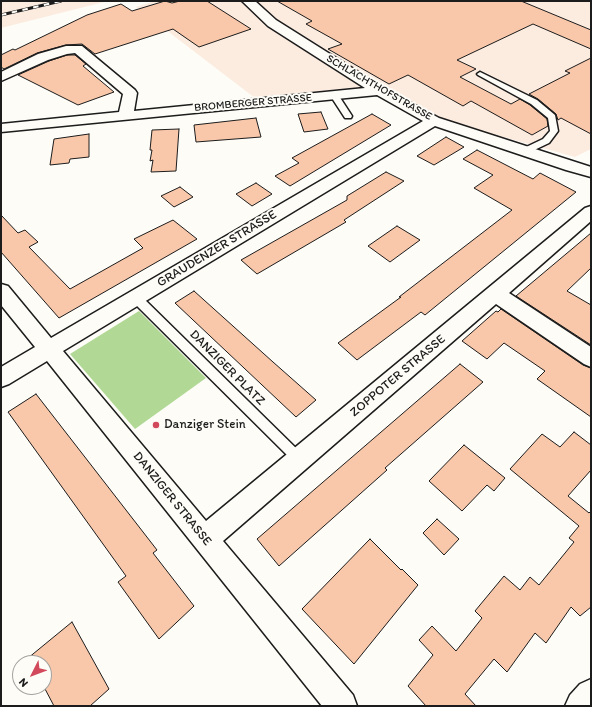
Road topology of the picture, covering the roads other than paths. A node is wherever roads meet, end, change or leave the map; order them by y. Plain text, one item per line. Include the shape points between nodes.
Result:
1 (248, 1) edge
2 (480, 74) dead end
3 (1, 77) edge
4 (379, 91) junction
5 (334, 96) junction
6 (126, 115) junction
7 (348, 116) dead end
8 (434, 121) junction
9 (1, 128) edge
10 (525, 151) junction
11 (591, 157) edge
12 (572, 167) junction
13 (591, 172) edge
14 (591, 212) edge
15 (1, 291) edge
16 (495, 293) junction
17 (135, 297) junction
18 (48, 348) junction
19 (591, 358) edge
20 (1, 378) edge
21 (299, 459) junction
22 (205, 539) junction
23 (591, 695) edge
24 (342, 706) edge
25 (581, 706) edge

1 - 4 street, SCHLACHTHOFSTRASSE via 272,23
2 - 10 lane via 534,102 552,118 554,131 546,140
3 - 6 street via 43,57 78,49 130,93
4 - 5 street, BROMBERGER STRASSE
4 - 8 street, SCHLACHTHOFSTRASSE
5 - 6 street, BROMBERGER STRASSE
5 - 7 lane
6 - 9 street, BROMBERGER STRASSE
8 - 10 street, SCHLACHTHOFSTRASSE
8 - 17 street, GRAUDENZER STRASSE
10 - 12 street, SCHLACHTHOFSTRASSE
11 - 12 street
12 - 13 street, SCHLACHTHOFSTRASSE
14 - 16 street, ZOPPOTER STRASSE
15 - 18 street, DANZIGER STRASSE
16 - 19 street
16 - 21 street, ZOPPOTER STRASSE
17 - 18 street, GRAUDENZER STRASSE
17 - 21 lane, DANZIGER PLATZ
18 - 20 street, GRAUDENZER STRASSE
18 - 22 street, DANZIGER STRASSE
21 - 22 street, ZOPPOTER STRASSE
22 - 24 street, DANZIGER STRASSE
23 - 25 main road

